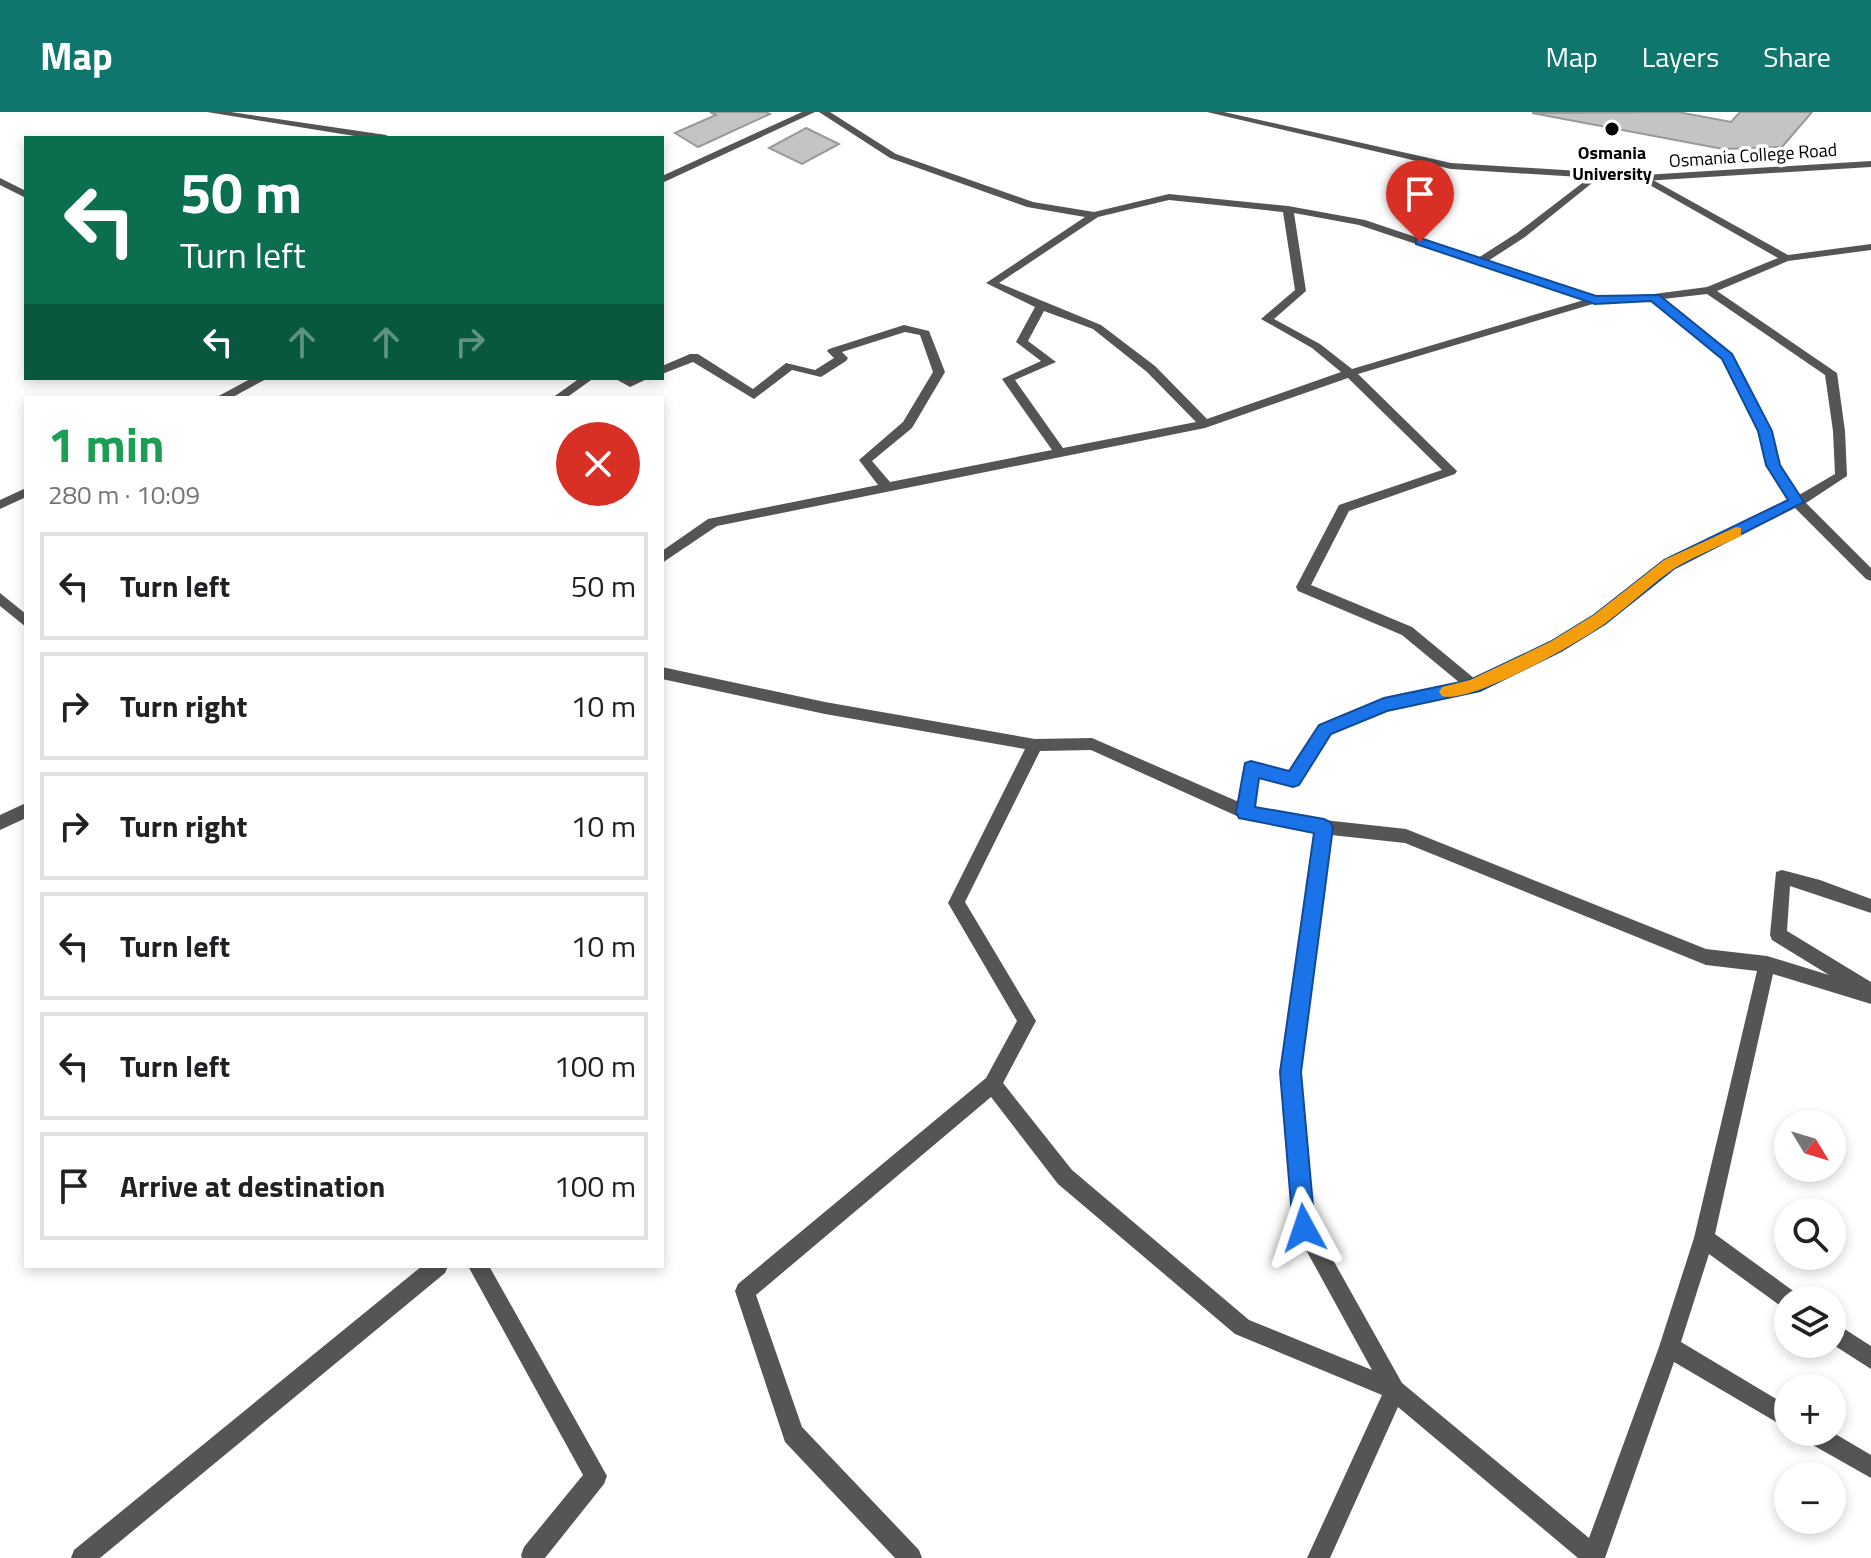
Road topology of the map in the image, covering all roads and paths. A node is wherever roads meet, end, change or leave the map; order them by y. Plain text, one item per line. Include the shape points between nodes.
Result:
1 (212, 112) edge
2 (810, 112) edge
3 (824, 112) edge
4 (1212, 112) edge
5 (373, 136) edge
6 (1871, 164) edge
7 (1594, 177) junction
8 (1644, 178) junction
9 (664, 179) edge
10 (0, 181) edge
11 (13, 188) junction
12 (0, 193) edge
13 (24, 194) edge
14 (1288, 209) junction
15 (1094, 215) junction
16 (1871, 247) edge
17 (1786, 258) junction
18 (1480, 261) junction
19 (1709, 290) junction
20 (1654, 297) junction
21 (1595, 300) junction
22 (1041, 306) junction
23 (664, 369) edge
24 (1350, 373) junction
25 (258, 380) edge
26 (585, 380) edge
27 (225, 396) edge
28 (561, 396) edge
29 (1205, 424) junction
30 (1060, 453) junction
31 (887, 488) junction
32 (24, 493) edge
33 (1797, 502) junction
34 (0, 505) edge
35 (664, 557) edge
36 (1871, 576) edge
37 (0, 598) edge
38 (24, 620) edge
39 (664, 673) edge
40 (1474, 686) junction
41 (1035, 745) junction
42 (24, 811) edge
43 (1245, 812) junction
44 (0, 823) edge
45 (1324, 827) junction
46 (1871, 906) edge
47 (1767, 964) junction
48 (1871, 993) edge
49 (992, 1084) junction
50 (1704, 1238) junction
51 (436, 1268) edge
52 (479, 1268) edge
53 (1774, 1289) edge
54 (1846, 1341) edge
55 (1669, 1347) junction
56 (1871, 1359) edge
57 (1395, 1390) junction
58 (1774, 1410) edge
59 (1836, 1446) edge
60 (1871, 1467) edge
61 (1594, 1557) edge
62 (82, 1558) edge
63 (534, 1558) edge
64 (911, 1558) edge
65 (1318, 1558) edge

1 - 5 street
2 - 9 street
3 - 15 street via 893,156 944,177 1031,205
4 - 7 street, Osmania College Road via 1451,166
6 - 8 street, Osmania College Road
7 - 8 street, Osmania College Road
7 - 18 street
8 - 17 street
10 - 11 street
11 - 12 street
11 - 13 street
14 - 15 street via 1169,197
14 - 18 street via 1361,222
14 - 24 street via 1301,291 1267,319 1316,346
15 - 22 street via 991,283
16 - 17 street
17 - 19 street
18 - 21 street
19 - 20 street
19 - 33 street via 1831,373 1841,476
20 - 21 street
20 - 33 street via 1727,357 1765,431 1773,465
21 - 24 street
22 - 29 street via 1097,327 1151,369
22 - 30 street via 1022,342 1050,362 1008,379
23 - 31 street via 694,357 754,395 790,366 817,374 842,358 833,351 904,328 925,333 939,372 908,425 865,460
24 - 29 street
24 - 40 street via 1451,471 1344,508 1303,587 1407,631
25 - 27 street
26 - 28 street
29 - 30 street
30 - 31 street
31 - 35 street via 713,522
32 - 34 street
33 - 36 street
33 - 40 street via 1670,564 1599,620
37 - 38 street
39 - 41 street
40 - 43 street via 1384,705 1325,730 1293,780 1251,768
41 - 43 street via 1092,744
41 - 49 street via 956,903 1027,1021
42 - 44 street
43 - 45 street
45 - 47 street via 1406,836 1706,957
45 - 57 street via 1290,1072 1304,1228
46 - 48 street via 1782,877 1778,935
47 - 48 street
47 - 50 street
49 - 57 street via 1065,1177 1242,1327
49 - 64 street via 745,1291 793,1434
50 - 53 street
50 - 55 street
51 - 62 street
52 - 63 street via 596,1476
54 - 56 street
55 - 58 street
55 - 61 street
57 - 61 street
57 - 65 street
59 - 60 street

